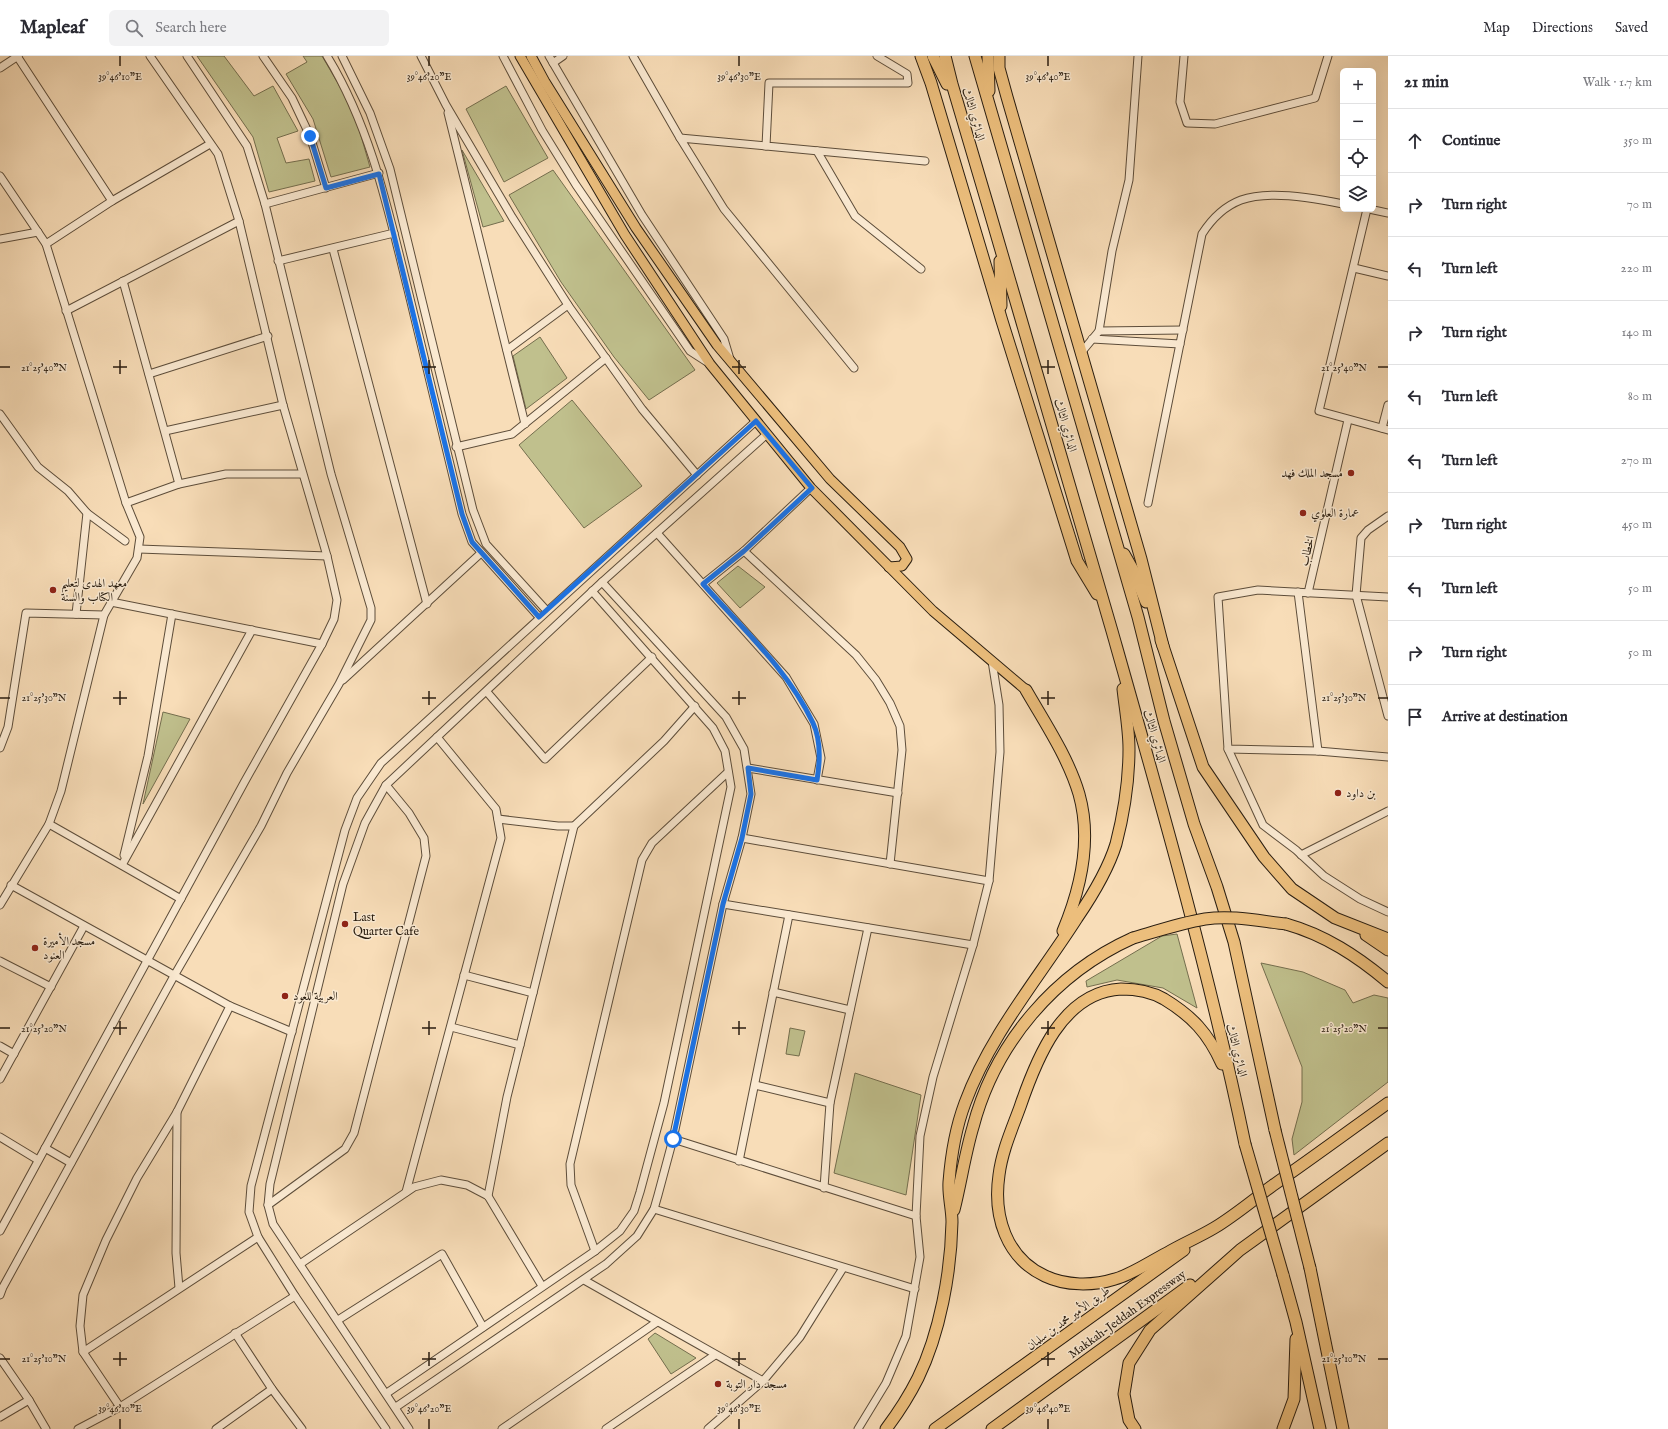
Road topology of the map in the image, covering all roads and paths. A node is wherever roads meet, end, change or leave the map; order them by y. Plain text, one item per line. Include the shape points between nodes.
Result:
1 (18, 56) edge
2 (150, 56) edge
3 (187, 56) edge
4 (263, 56) edge
5 (327, 56) edge
6 (342, 56) edge
7 (421, 56) edge
8 (503, 56) edge
9 (520, 56) edge
10 (531, 56) edge
11 (549, 56) edge
12 (563, 56) edge
13 (633, 56) edge
14 (877, 56) edge
15 (920, 56) edge
16 (933, 56) edge
17 (945, 56) edge
18 (975, 56) edge
19 (988, 56) edge
20 (999, 56) edge
21 (1138, 56) edge
22 (1184, 56) edge
23 (1328, 56) edge
24 (553, 63) junction
25 (0, 68) edge
26 (446, 105) junction
27 (959, 108) junction
28 (989, 110) junction
29 (680, 138) junction
30 (210, 144) junction
31 (766, 146) junction
32 (817, 151) junction
33 (925, 161) dead end
34 (379, 174) junction
35 (0, 176) edge
36 (326, 188) junction
37 (112, 201) junction
38 (1340, 203) edge
39 (265, 204) junction
40 (1376, 211) edge
41 (1367, 212) edge
42 (1388, 213) edge
43 (238, 221) junction
44 (38, 232) junction
45 (394, 233) junction
46 (0, 239) edge
47 (46, 244) junction
48 (1000, 247) junction
49 (333, 249) junction
50 (278, 261) junction
51 (1354, 268) junction
52 (921, 269) dead end
53 (1388, 276) edge
54 (123, 281) junction
55 (568, 305) junction
56 (66, 311) junction
57 (1002, 321) junction
58 (1183, 330) junction
59 (1099, 331) junction
60 (268, 336) junction
61 (1092, 339) junction
62 (1180, 344) junction
63 (506, 350) junction
64 (1080, 354) junction
65 (606, 358) junction
66 (732, 363) junction
67 (710, 364) junction
68 (854, 368) dead end
69 (149, 374) junction
70 (1388, 404) edge
71 (283, 405) junction
72 (0, 414) edge
73 (1348, 420) junction
74 (756, 421) junction
75 (525, 424) junction
76 (1385, 429) edge
77 (165, 431) junction
78 (767, 434) junction
79 (456, 447) junction
80 (302, 474) junction
81 (697, 475) junction
82 (179, 484) junction
83 (812, 488) junction
84 (126, 503) junction
85 (1148, 504) dead end
86 (87, 514) junction
87 (1388, 516) edge
88 (657, 533) junction
89 (1114, 537) junction
90 (125, 541) dead end
91 (139, 549) junction
92 (744, 551) junction
93 (481, 552) junction
94 (327, 556) junction
95 (889, 567) junction
96 (602, 582) junction
97 (703, 584) junction
98 (592, 591) junction
99 (1298, 592) junction
100 (1308, 593) junction
101 (1356, 596) junction
102 (1388, 597) edge
103 (112, 602) junction
104 (427, 604) junction
105 (1105, 606) junction
106 (547, 611) junction
107 (76, 614) junction
108 (172, 614) junction
109 (104, 615) junction
110 (539, 617) junction
111 (252, 630) junction
112 (322, 644) junction
113 (1163, 646) junction
114 (652, 658) junction
115 (992, 661) junction
116 (1121, 664) junction
117 (339, 684) junction
118 (1026, 690) joint
119 (487, 692) junction
120 (695, 706) junction
121 (1388, 716) edge
122 (437, 737) junction
123 (0, 748) edge
124 (1228, 748) junction
125 (1318, 751) junction
126 (1388, 757) edge
127 (748, 768) junction
128 (728, 772) junction
129 (817, 780) junction
130 (386, 785) junction
131 (898, 793) junction
132 (1388, 811) edge
133 (498, 819) junction
134 (49, 824) junction
135 (574, 826) junction
136 (742, 838) junction
137 (1301, 855) junction
138 (890, 864) junction
139 (122, 865) junction
140 (990, 881) junction
141 (11, 885) junction
142 (181, 899) junction
143 (723, 904) junction
144 (0, 905) edge
145 (1388, 912) edge
146 (788, 915) junction
147 (1349, 924) junction
148 (84, 926) junction
149 (868, 928) junction
150 (1388, 939) edge
151 (973, 945) junction
152 (1388, 950) edge
153 (0, 961) edge
154 (147, 961) junction
155 (1050, 961) junction
156 (174, 976) junction
157 (464, 976) junction
158 (1388, 982) edge
159 (50, 988) junction
160 (773, 992) junction
161 (533, 993) junction
162 (230, 1006) junction
163 (850, 1010) junction
164 (451, 1027) junction
165 (292, 1032) junction
166 (520, 1045) junction
167 (0, 1046) edge
168 (14, 1054) junction
169 (0, 1079) edge
170 (755, 1085) junction
171 (1234, 1092) junction
172 (830, 1103) junction
173 (1388, 1103) edge
174 (177, 1112) junction
175 (0, 1137) edge
176 (673, 1139) junction
177 (1388, 1143) edge
178 (45, 1148) junction
179 (38, 1160) junction
180 (739, 1162) junction
181 (71, 1163) junction
182 (824, 1188) junction
183 (406, 1192) junction
184 (488, 1196) junction
185 (268, 1205) junction
186 (654, 1209) junction
187 (916, 1216) junction
188 (952, 1222) junction
189 (1215, 1227) junction
190 (0, 1230) edge
191 (258, 1237) junction
192 (1240, 1250) junction
193 (595, 1251) junction
194 (300, 1264) junction
195 (843, 1268) junction
196 (584, 1280) junction
197 (542, 1286) junction
198 (179, 1288) junction
199 (915, 1289) junction
200 (0, 1295) edge
201 (296, 1296) junction
202 (338, 1320) junction
203 (657, 1322) junction
204 (1296, 1322) junction
205 (483, 1327) junction
206 (235, 1333) junction
207 (83, 1352) junction
208 (715, 1354) junction
209 (1, 1357) edge
210 (763, 1381) junction
211 (272, 1389) junction
212 (387, 1393) junction
213 (29, 1400) junction
214 (120, 1407) junction
215 (396, 1407) junction
216 (0, 1417) edge
217 (46, 1429) edge
218 (78, 1429) edge
219 (216, 1429) edge
220 (302, 1429) edge
221 (386, 1429) edge
222 (409, 1429) edge
223 (502, 1429) edge
224 (606, 1429) edge
225 (708, 1429) edge
226 (858, 1429) edge
227 (886, 1429) edge
228 (935, 1429) edge
229 (992, 1429) edge
230 (1135, 1429) edge
231 (1283, 1429) edge
232 (1320, 1429) edge
233 (1343, 1429) edge

1 - 25 street
1 - 37 street
2 - 30 street
3 - 39 street via 247,146
4 - 36 street via 292,98 310,136
5 - 34 street via 359,117
6 - 79 street via 370,113 390,169
7 - 26 street
8 - 67 street via 542,130 576,186 690,351
9 - 67 main road via 624,235
10 - 66 main road via 636,228
11 - 24 street
12 - 24 street
13 - 29 street
14 - 31 street via 907,74 908,83 769,84
15 - 57 highway via 931,83
16 - 27 highway
17 - 27 highway, الدائري الثالث
18 - 28 highway, الدائري الثالث
19 - 28 highway
20 - 64 highway via 999,68 1006,97
21 - 59 street via 1129,180 1112,251
22 - 23 street via 1180,102 1187,123 1215,124 1315,98
24 - 66 street via 642,215 724,339
26 - 55 street
26 - 63 street
27 - 48 highway, الدائري الثالث
28 - 89 highway, الدائري الثالث
29 - 31 street
29 - 68 street via 724,209
30 - 37 street
30 - 43 street via 218,154
31 - 32 street
32 - 33 street
32 - 52 street via 855,216
34 - 36 street
34 - 45 street
35 - 44 street
36 - 39 street
37 - 47 street
38 - 58 street via 1314,198 1270,196 1241,200 1212,219 1202,234
39 - 50 street
40 - 42 street
41 - 51 street
43 - 54 street
43 - 60 street
44 - 46 street
44 - 47 street
45 - 49 street
45 - 93 street via 462,514 472,542
47 - 56 street
48 - 57 highway
48 - 105 highway, الدائري الثالث
49 - 50 street
49 - 104 street
50 - 117 street via 331,474 371,608 371,620
51 - 53 street
51 - 73 street via 1319,411
54 - 56 street
54 - 69 street
55 - 63 street
55 - 65 street
56 - 84 street
57 - 105 highway via 1077,561
58 - 59 street
58 - 62 street
59 - 61 street
60 - 69 street
60 - 71 street
61 - 62 street
61 - 64 street
62 - 85 street
63 - 75 street
64 - 113 highway via 1141,559
65 - 75 street
65 - 81 street via 642,409
66 - 95 main road via 830,479 900,547 907,559 902,566
67 - 74 main road
69 - 77 street
70 - 76 street
71 - 77 street
71 - 80 street
72 - 86 street via 38,467 68,491
73 - 76 street
73 - 100 street, الخطاب
74 - 78 main road
74 - 81 street
75 - 79 street via 512,434
77 - 82 street
78 - 83 main road
78 - 88 street
79 - 106 street via 473,510 486,544
80 - 82 street via 226,474
80 - 94 street
81 - 106 street
82 - 84 street
83 - 92 street
83 - 95 main road
84 - 91 street via 140,537
86 - 90 street
86 - 107 street
87 - 101 street via 1361,538
88 - 96 street
88 - 97 street
89 - 113 highway via 1133,570
89 - 233 highway, الدائري الثالث, bridge via 1192,817 1234,942 1275,1130 1310,1268
91 - 94 street
91 - 103 street via 137,558
92 - 97 street
92 - 131 street via 856,655 876,680 900,726 902,750
93 - 104 street
93 - 110 street
94 - 112 street via 337,600 334,619
95 - 115 main road via 932,611
96 - 98 street
96 - 127 street via 726,717 744,749
97 - 129 street via 786,677 814,724 821,758
98 - 114 street
98 - 119 street
99 - 100 street
99 - 124 street via 1258,590 1218,597
99 - 125 street
100 - 101 street
101 - 102 street
101 - 121 street
103 - 108 street
103 - 109 street
104 - 117 street
105 - 116 highway, الدائري الثالث
106 - 110 street
107 - 109 street
107 - 123 street via 26,613 8,727
108 - 111 street
108 - 139 street via 148,756
109 - 134 street via 61,791
110 - 165 street via 381,763 357,798 345,830
111 - 112 street
111 - 139 street
112 - 142 street
113 - 147 highway via 1203,767 1232,812 1264,857 1292,889 1335,918
114 - 119 street via 545,758
114 - 120 street
115 - 118 main road
115 - 140 street via 999,705 1000,752
116 - 155 highway via 1129,748 1127,789 1115,846 1095,890
116 - 171 highway, الدائري الثالث via 1198,947
117 - 156 street via 287,773 262,826
118 - 155 highway via 1068,767 1079,794 1083,824 1084,855 1079,887
119 - 122 street
120 - 128 street via 713,728 725,750
120 - 135 street via 664,740
122 - 130 street
122 - 133 street via 496,809
124 - 125 street
124 - 137 street via 1263,825
125 - 126 street
127 - 129 street
127 - 136 street via 751,794
128 - 193 street via 731,787 664,1103 640,1192 634,1210 620,1231
128 - 193 street via 652,843 642,860 570,1164 571,1185
129 - 131 street
130 - 185 street via 365,823 343,884 270,1184
130 - 185 street via 409,813 424,838 426,856 354,1133 345,1149
131 - 138 street
132 - 137 street
133 - 135 street
133 - 157 street via 501,838
134 - 139 street
134 - 141 street
135 - 161 street
136 - 138 street
136 - 143 street
137 - 145 street via 1324,876 1360,899
138 - 140 street
139 - 142 street
140 - 151 street
141 - 144 street
141 - 148 street
142 - 154 street
143 - 146 street
143 - 176 street
146 - 149 street
146 - 160 street
147 - 150 highway
147 - 152 highway
148 - 154 street
148 - 159 street
149 - 151 street
149 - 163 street
151 - 187 street via 933,1077 920,1136
153 - 159 street
154 - 156 street
154 - 178 street
155 - 188 highway via 994,1041 964,1105 954,1144 949,1183
156 - 162 street
156 - 181 street
157 - 161 street
157 - 164 street
158 - 188 highway, bridge via 1355,956 1331,941 1306,930 1286,924 1238,918 1206,919 1167,928 1133,938 1112,948 1083,966 1041,1004 1017,1032 993,1074 973,1126
159 - 168 street
160 - 163 street
160 - 170 street
161 - 166 street
162 - 165 street
162 - 174 street
163 - 172 street
164 - 166 street
164 - 183 street
165 - 191 street via 251,1186 249,1212
166 - 184 street via 506,1096
167 - 168 street
168 - 169 street
170 - 172 street
170 - 180 street
171 - 189 highway via 1213,1043 1185,1012 1155,994 1137,989 1113,990 1093,996 1072,1011 1053,1034 1033,1069 999,1175 998,1204 1003,1229 1013,1252 1032,1270 1057,1281 1082,1284 1116,1279
171 - 204 highway, الدائري الثالث, bridge via 1245,1144
172 - 182 street
173 - 189 highway
174 - 198 street via 176,1252
174 - 207 street via 137,1178 106,1240 83,1296 80,1326
175 - 179 street
176 - 180 street
176 - 186 street
177 - 192 highway
178 - 179 street
178 - 181 street
179 - 190 street
180 - 182 street
181 - 200 street
182 - 187 street
183 - 184 street via 414,1187 441,1180 467,1185
183 - 194 street
184 - 197 street
185 - 194 street via 273,1224
186 - 195 street
186 - 196 street via 637,1236
187 - 199 street via 920,1257
188 - 227 highway via 945,1288 928,1352 919,1377
189 - 228 highway, طريق الأمير محمد بن سلمان
191 - 198 street
191 - 201 street
192 - 229 highway, Makkah-Jeddah Expressway
192 - 230 highway via 1150,1330 1129,1363 1124,1394 1129,1420
193 - 197 street
194 - 202 street
195 - 199 street
195 - 210 street via 800,1337
196 - 203 street
196 - 215 street
197 - 205 street
198 - 207 street
199 - 226 street via 906,1336 886,1383
201 - 206 street
201 - 221 street
202 - 205 street via 442,1254
202 - 212 street
203 - 208 street
203 - 223 street
204 - 231 highway via 1294,1399
204 - 232 highway, الدائري الثالث
205 - 212 street
206 - 211 street
206 - 214 street
207 - 214 street
208 - 210 street
208 - 224 street
209 - 213 street
210 - 225 street
211 - 219 street
211 - 220 street
212 - 215 street
213 - 216 street
213 - 217 street
214 - 218 street
215 - 222 street

